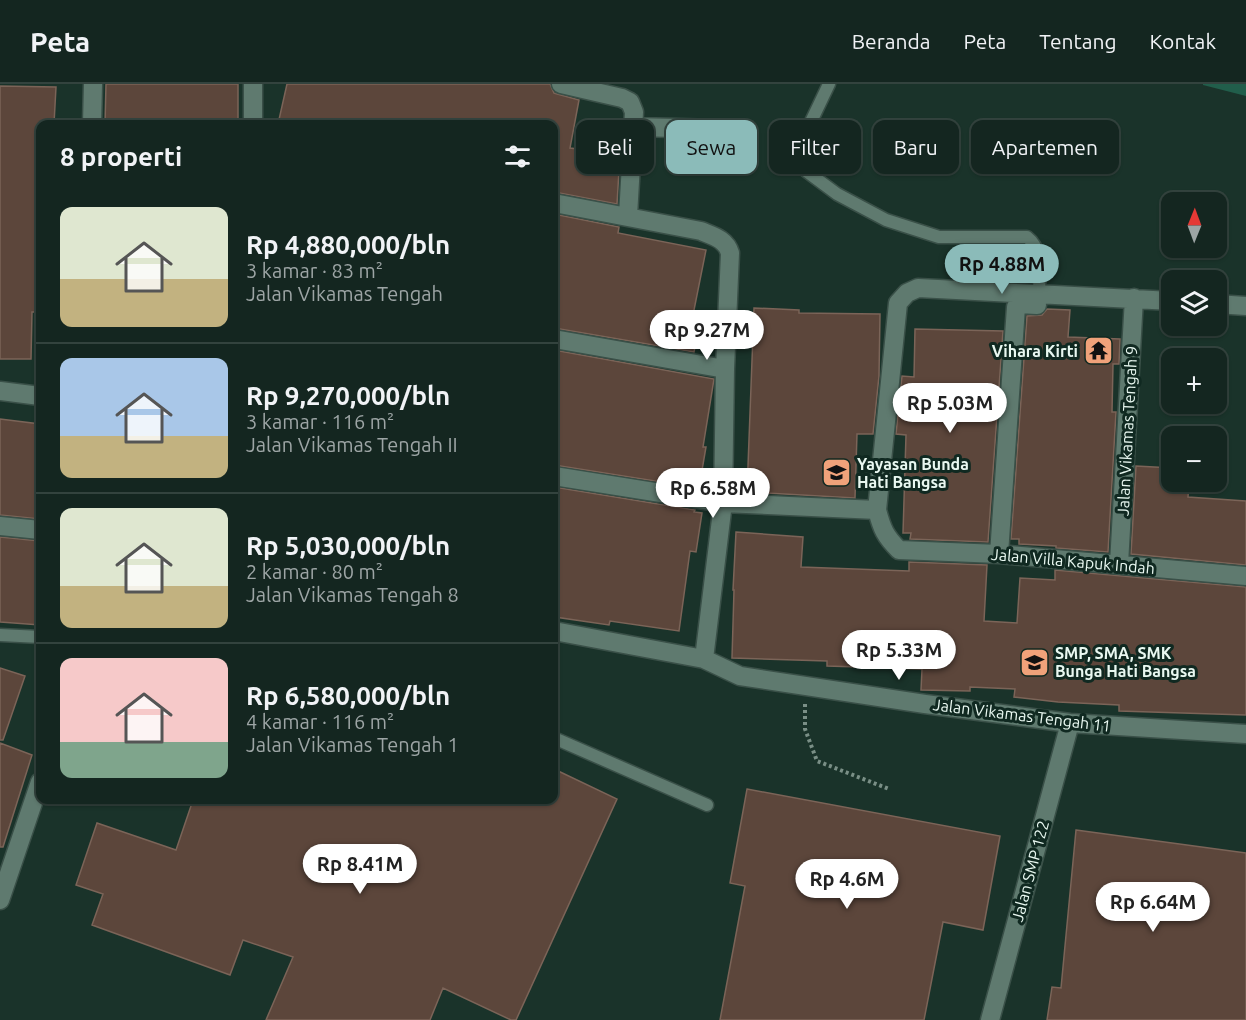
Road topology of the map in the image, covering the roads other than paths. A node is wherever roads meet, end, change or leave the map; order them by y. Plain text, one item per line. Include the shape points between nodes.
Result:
1 (93, 84) edge
2 (254, 84) edge
3 (561, 84) edge
4 (829, 84) edge
5 (92, 120) edge
6 (253, 120) edge
7 (633, 120) edge
8 (630, 174) edge
9 (558, 204) edge
10 (628, 216) junction
11 (1134, 298) junction
12 (1045, 300) junction
13 (1161, 300) edge
14 (1227, 305) edge
15 (1246, 306) edge
16 (558, 340) edge
17 (725, 369) junction
18 (0, 391) edge
19 (36, 396) edge
20 (558, 477) edge
21 (723, 502) junction
22 (877, 510) junction
23 (0, 526) edge
24 (36, 530) edge
25 (999, 555) junction
26 (1119, 564) junction
27 (1246, 576) edge
28 (558, 632) edge
29 (0, 635) edge
30 (36, 637) edge
31 (704, 659) junction
32 (1070, 723) junction
33 (1246, 734) edge
34 (558, 740) edge
35 (36, 794) edge
36 (706, 805) dead end
37 (0, 900) edge
38 (990, 1020) edge

1 - 5 street
2 - 6 street
3 - 7 street via 622,98 630,102
4 - 12 lane via 798,149 806,171 837,194 886,220 939,237 1027,237 1039,252
8 - 10 street
9 - 10 street
10 - 17 street via 701,231 725,243 730,253
11 - 12 street
11 - 13 street
11 - 26 street, Jalan Vikamas Tengah 9
12 - 22 street via 918,288 898,303
12 - 25 street via 1016,307
14 - 15 street
16 - 17 street
17 - 21 street
18 - 19 street
20 - 21 street
21 - 22 street
21 - 31 street
22 - 25 street, Jalan Villa Kapuk Indah via 882,529 899,550
23 - 24 street
25 - 26 street, Jalan Villa Kapuk Indah
26 - 27 street, Jalan Villa Kapuk Indah
28 - 31 street, Jalan Vikamas Tengah 11
29 - 30 lane
31 - 32 street, Jalan Vikamas Tengah 11 via 740,676
32 - 33 street, Jalan Vikamas Tengah 11
32 - 38 street, Jalan SMP 122
34 - 36 lane
35 - 37 street

